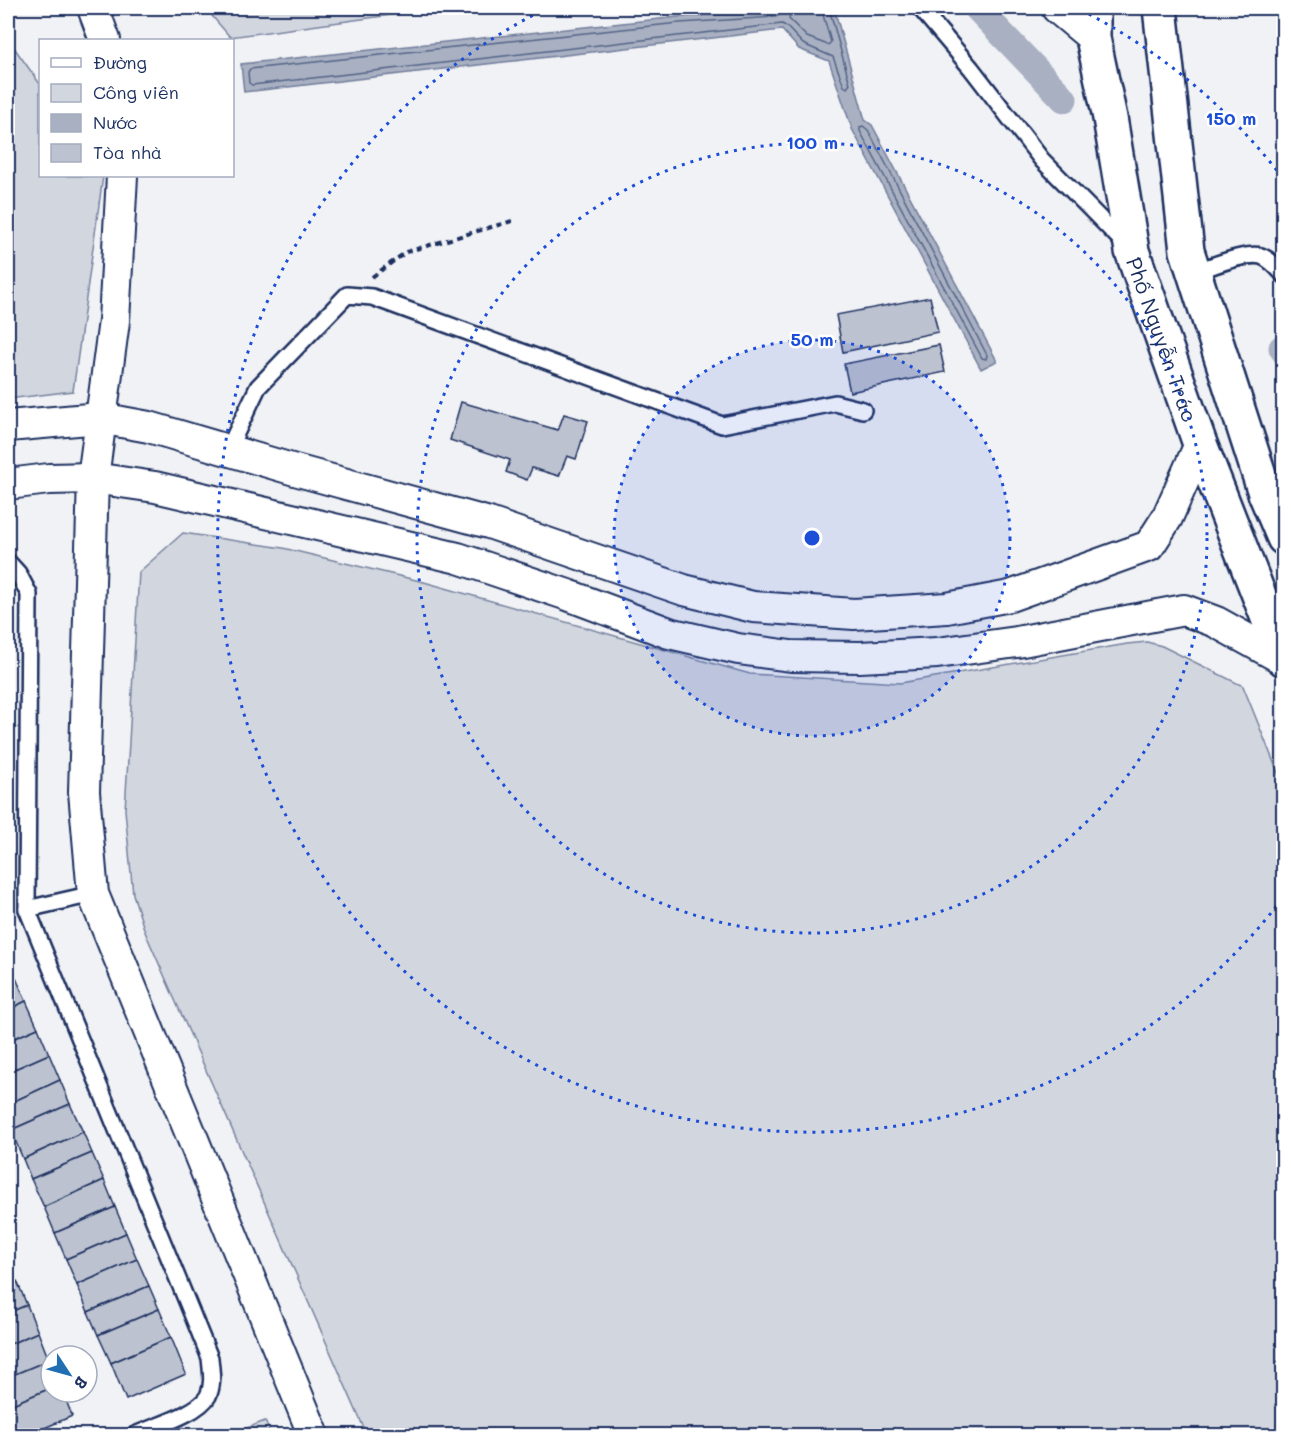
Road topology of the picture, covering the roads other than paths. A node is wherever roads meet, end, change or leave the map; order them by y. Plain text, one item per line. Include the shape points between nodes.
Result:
1 (93, 8) edge
2 (920, 8) edge
3 (1057, 8) edge
4 (1160, 8) edge
5 (1093, 23) edge
6 (105, 39) edge
7 (122, 177) edge
8 (1132, 251) junction
9 (1194, 272) junction
10 (1284, 275) edge
11 (863, 410) dead end
12 (100, 418) junction
13 (8, 426) edge
14 (1200, 444) junction
15 (228, 450) junction
16 (93, 478) junction
17 (8, 484) edge
18 (1284, 538) edge
19 (8, 562) edge
20 (1283, 659) edge
21 (93, 894) junction
22 (27, 909) junction
23 (133, 1436) edge
24 (314, 1436) edge

1 - 6 street
2 - 8 lane via 1042,160
3 - 5 street
4 - 9 main road via 1187,250
5 - 8 main road, Phố Nguyễn Trác
7 - 12 street via 114,321
8 - 14 main road, Phố Nguyễn Trác
9 - 10 lane via 1242,257 1260,256
9 - 18 main road via 1264,493
11 - 15 lane via 835,404 722,425 372,297 347,296 258,387
12 - 13 street
12 - 15 street via 149,427
12 - 16 street
14 - 15 street via 1167,519 1149,546 1010,596 947,608 854,614 753,607 684,590 489,523
14 - 20 main road, Phố Nguyễn Trác
16 - 17 street
16 - 20 street via 155,487 458,558 669,633 738,649 791,656 937,654 1184,610 1216,621
16 - 21 street via 84,792
19 - 22 lane via 29,594
21 - 22 lane
21 - 24 street
22 - 23 lane via 210,1358 212,1380 208,1395 198,1408

